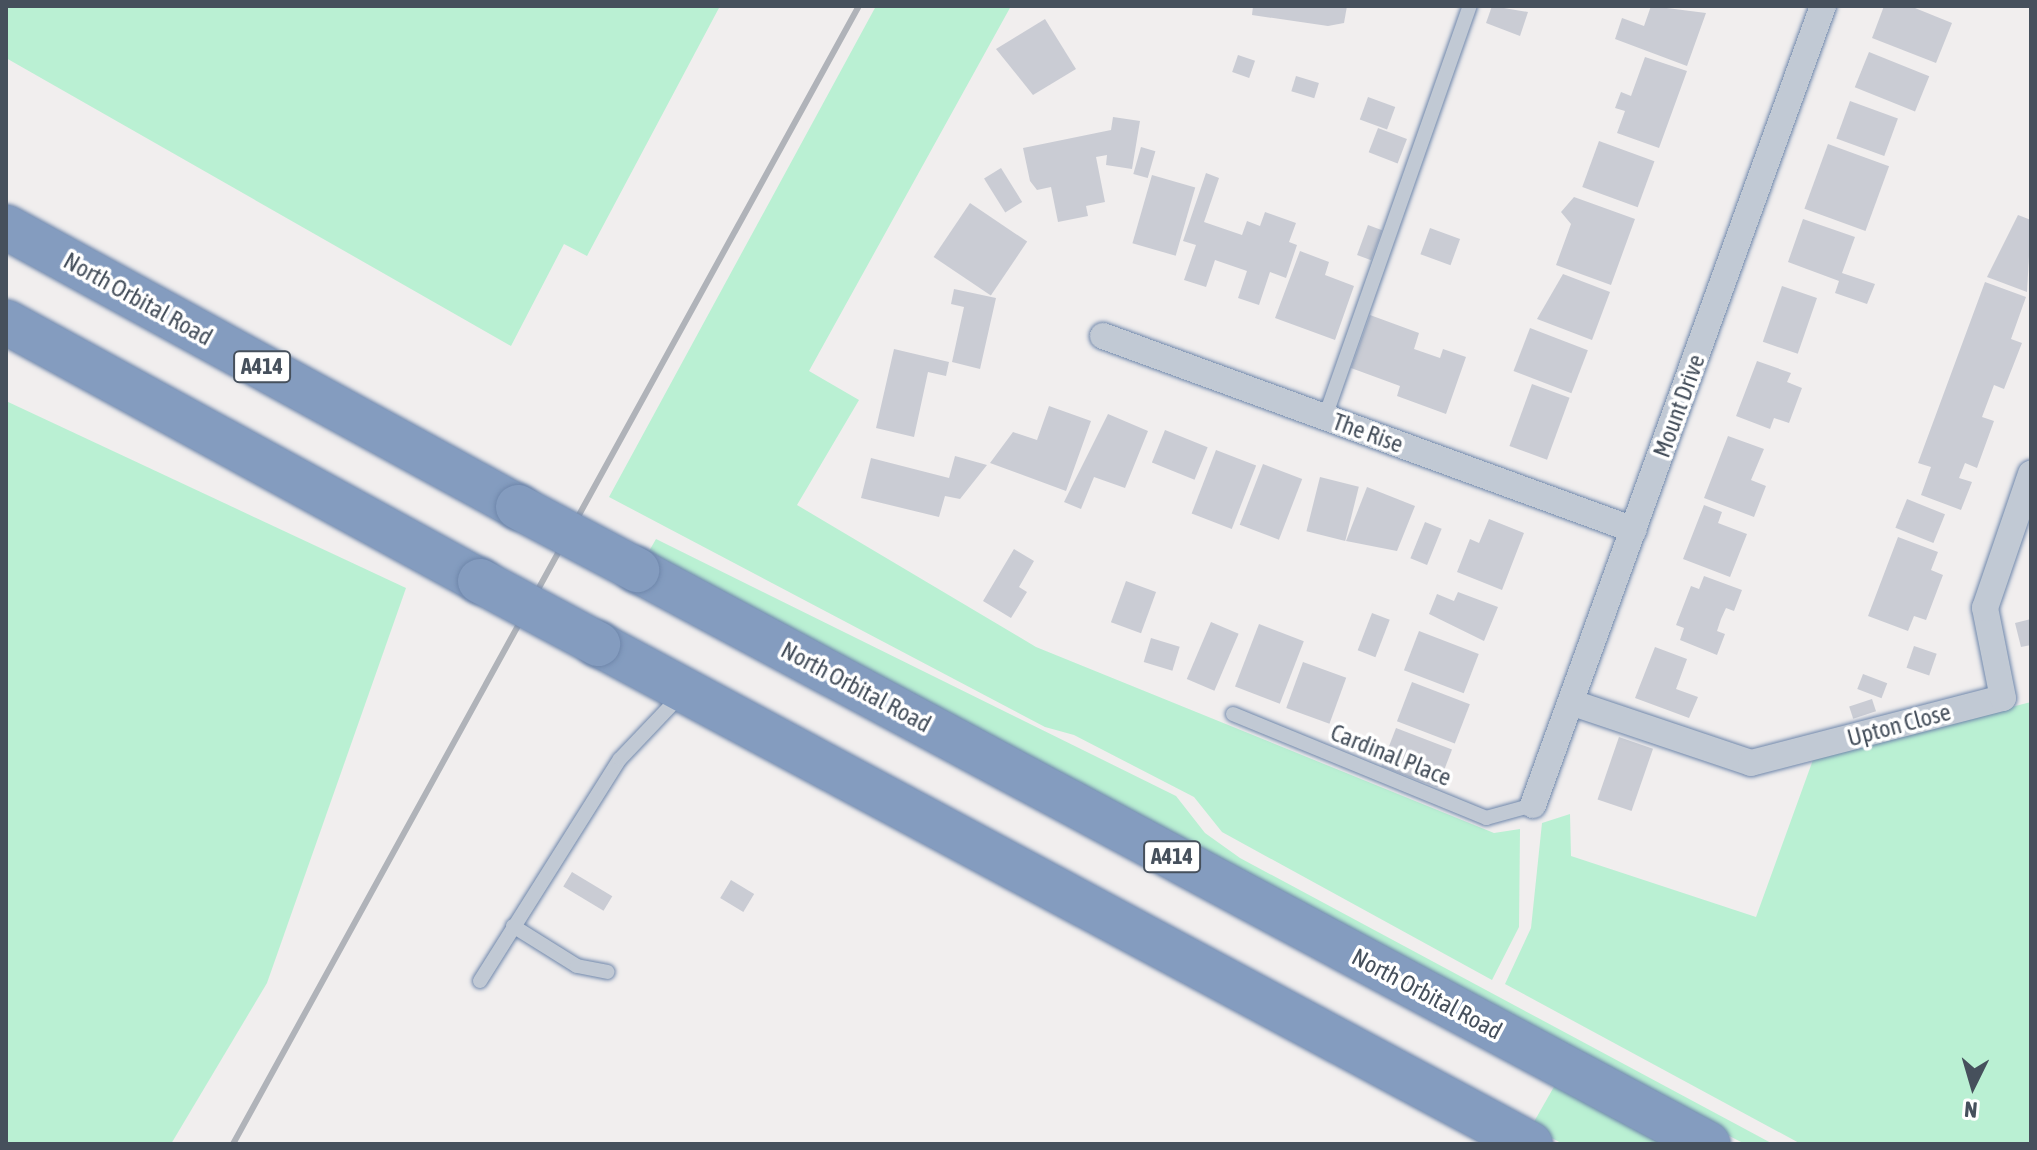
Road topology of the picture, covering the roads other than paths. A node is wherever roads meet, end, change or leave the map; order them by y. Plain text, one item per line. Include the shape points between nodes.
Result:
1 (1470, 6) edge
2 (1823, 6) edge
3 (6, 227) edge
4 (6, 322) edge
5 (1103, 336) dead end
6 (1325, 417) junction
7 (2031, 474) edge
8 (1634, 530) junction
9 (685, 691) junction
10 (1573, 703) junction
11 (1233, 714) dead end
12 (1533, 805) joint
13 (513, 926) junction
14 (607, 972) dead end
15 (480, 981) dead end
16 (1530, 1144) edge
17 (1708, 1144) edge

1 - 6 lane
2 - 8 street, Mount Drive
3 - 17 highway, North Orbital Road / A414, bridge
4 - 9 highway, bridge
5 - 6 street, The Rise
6 - 8 street, The Rise
7 - 10 street, Upton Close via 1985,608 2003,698 1751,763
8 - 10 street, Mount Drive
9 - 13 lane via 620,759
9 - 16 highway
10 - 12 street, Mount Drive
11 - 12 lane, Cardinal Place via 1486,818
13 - 14 lane via 577,966
13 - 15 lane

